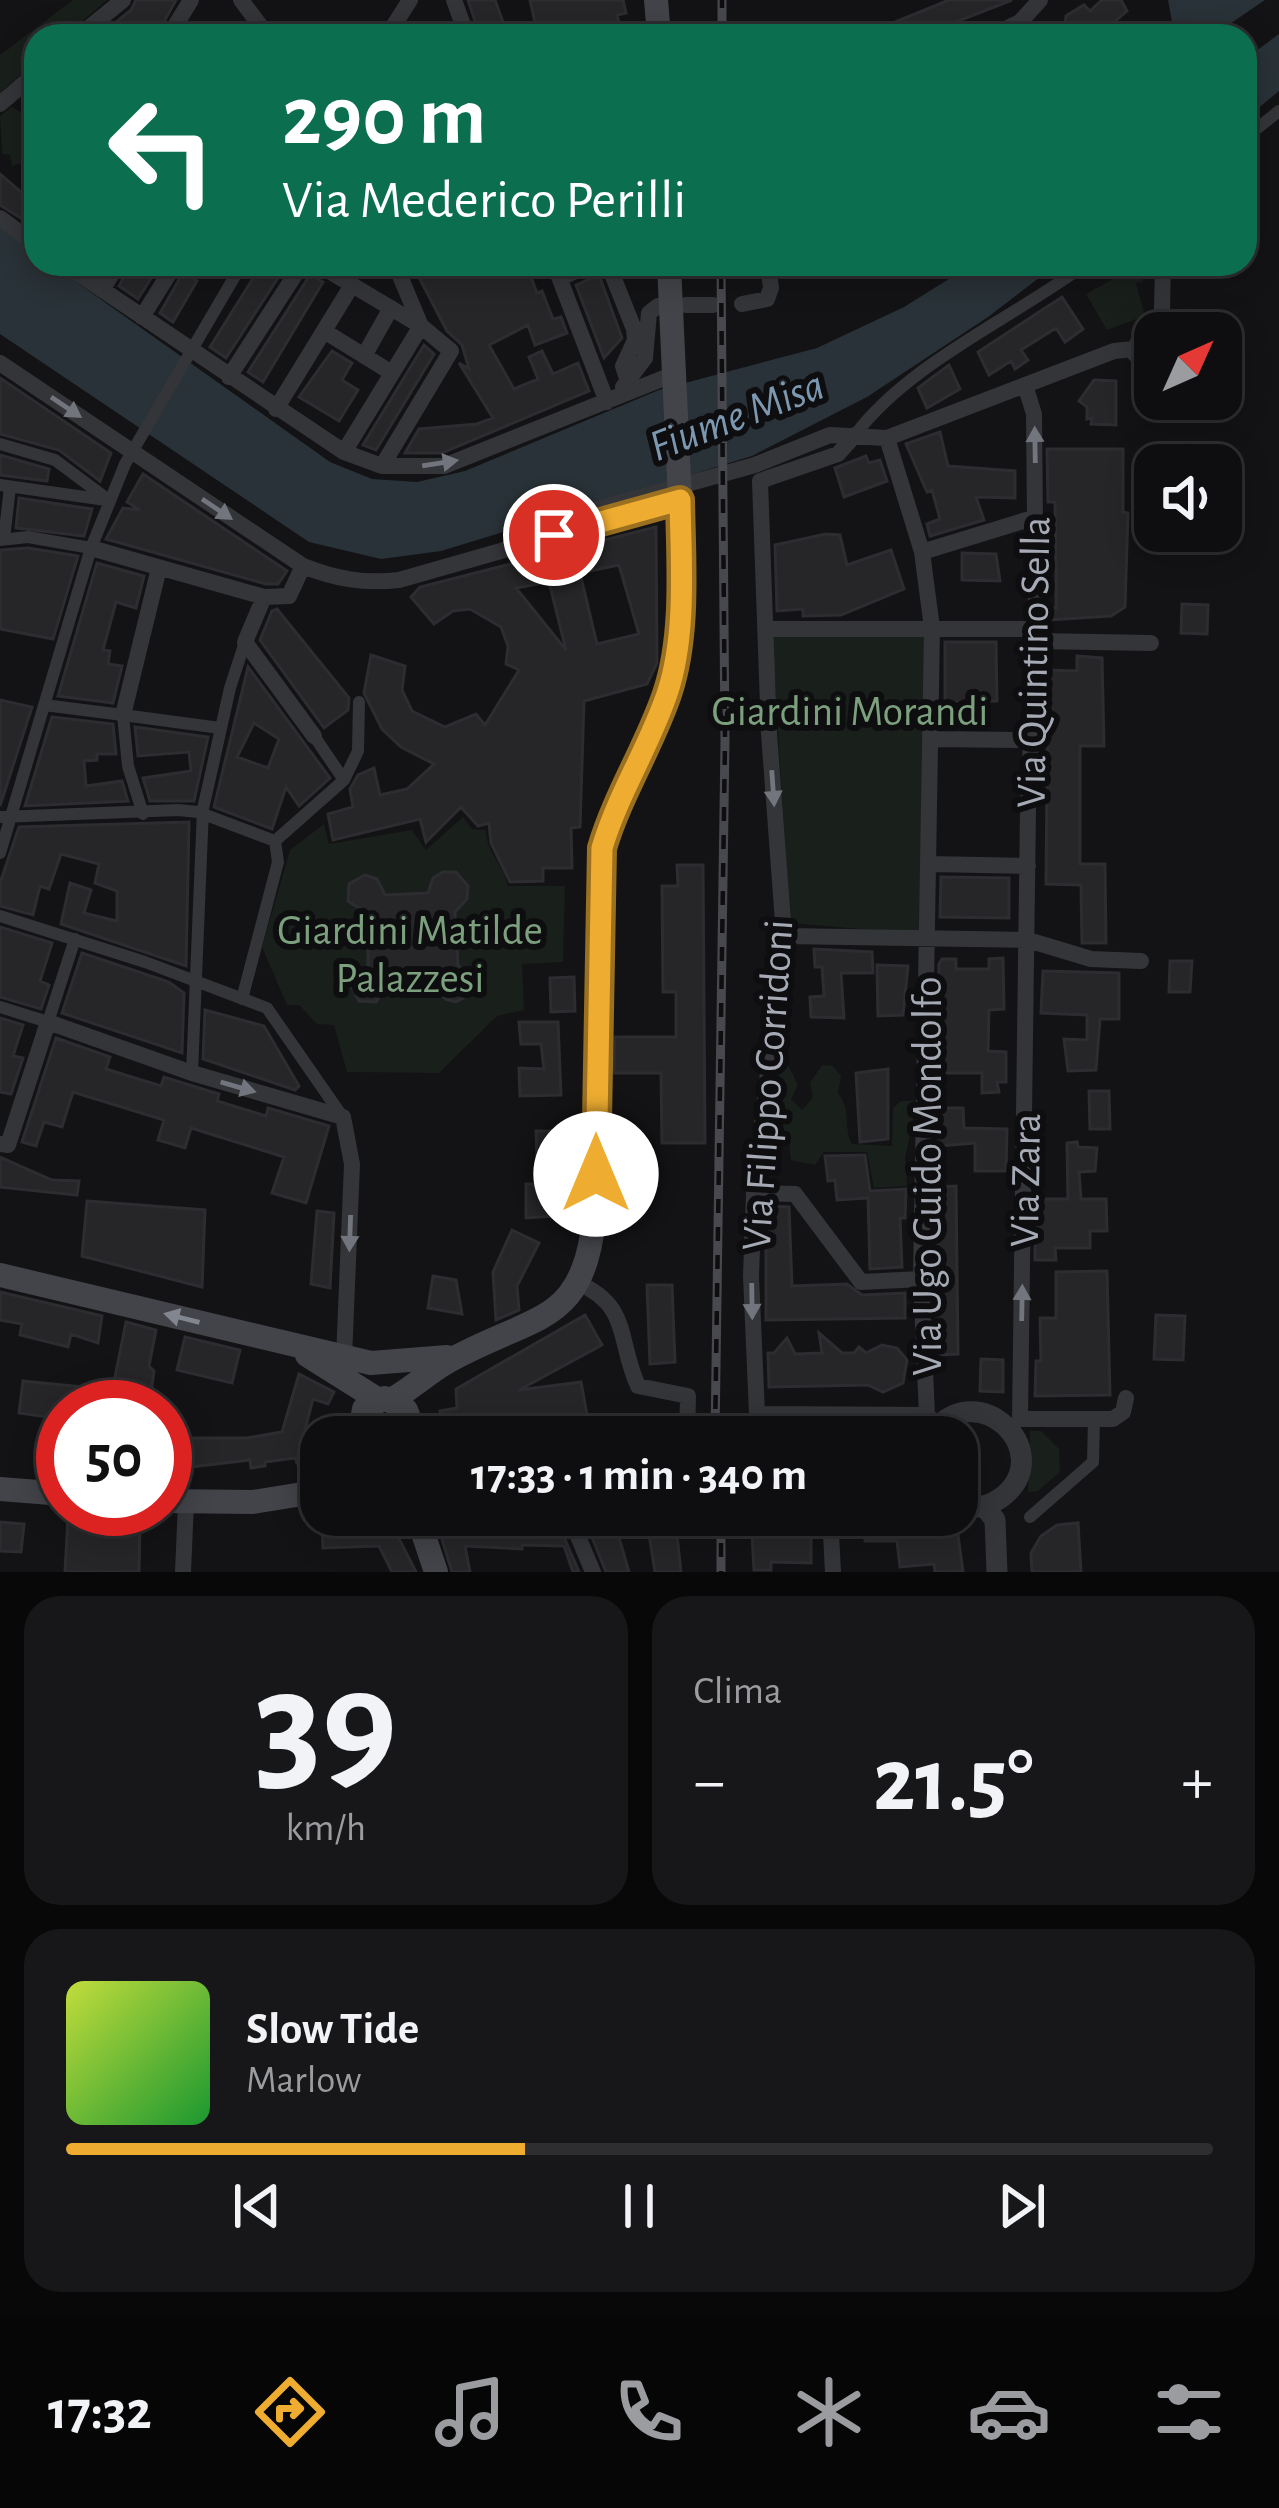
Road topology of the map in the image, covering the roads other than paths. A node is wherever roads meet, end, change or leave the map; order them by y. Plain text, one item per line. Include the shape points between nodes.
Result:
1 (124, 0) edge
2 (1040, 0) edge
3 (94, 24) edge
4 (1016, 24) edge
5 (82, 276) edge
6 (111, 276) edge
7 (168, 276) edge
8 (235, 276) edge
9 (294, 276) edge
10 (337, 276) edge
11 (402, 276) edge
12 (560, 276) edge
13 (613, 276) edge
14 (670, 276) edge
15 (769, 276) edge
16 (1068, 276) edge
17 (1163, 276) edge
18 (352, 285) junction
19 (102, 290) junction
20 (713, 304) dead end
21 (742, 304) dead end
22 (686, 305) dead end
23 (658, 306) dead end
24 (391, 308) junction
25 (1162, 312) edge
26 (142, 317) junction
27 (421, 326) junction
28 (324, 332) junction
29 (1134, 347) edge
30 (187, 354) junction
31 (364, 356) junction
32 (0, 363) edge
33 (392, 373) junction
34 (674, 374) junction
35 (229, 377) junction
36 (1025, 385) junction
37 (619, 392) junction
38 (276, 409) junction
39 (855, 435) junction
40 (887, 438) junction
41 (0, 444) edge
42 (131, 452) junction
43 (344, 452) junction
44 (382, 466) junction
45 (5, 486) edge
46 (680, 500) junction
47 (110, 501) junction
48 (1036, 517) junction
49 (554, 535) junction
50 (2, 539) edge
51 (91, 548) junction
52 (922, 552) junction
53 (303, 566) junction
54 (159, 568) junction
55 (264, 597) junction
56 (932, 628) junction
57 (766, 629) junction
58 (1036, 635) junction
59 (245, 642) junction
60 (1150, 643) dead end
61 (359, 702) dead end
62 (44, 705) junction
63 (123, 716) junction
64 (220, 728) junction
65 (314, 736) joint
66 (933, 739) junction
67 (1030, 740) junction
68 (344, 780) junction
69 (201, 812) junction
70 (143, 814) junction
71 (6, 817) edge
72 (277, 839) junction
73 (0, 853) edge
74 (930, 864) junction
75 (1028, 866) junction
76 (0, 916) edge
77 (784, 936) junction
78 (926, 938) junction
79 (74, 939) junction
80 (1028, 940) junction
81 (1141, 961) dead end
82 (198, 983) junction
83 (242, 999) junction
84 (0, 1007) edge
85 (48, 1022) junction
86 (192, 1073) junction
87 (8, 1117) edge
88 (343, 1117) junction
89 (0, 1144) edge
90 (754, 1193) junction
91 (0, 1275) edge
92 (921, 1279) junction
93 (578, 1283) junction
94 (295, 1347) junction
95 (344, 1358) junction
96 (452, 1360) junction
97 (1126, 1398) dead end
98 (385, 1399) junction
99 (757, 1414) joint
100 (362, 1416) edge
101 (409, 1416) edge
102 (417, 1416) edge
103 (685, 1416) edge
104 (786, 1416) edge
105 (931, 1416) edge
106 (958, 1416) edge
107 (1094, 1419) junction
108 (1014, 1424) junction
109 (0, 1489) edge
110 (36, 1492) edge
111 (300, 1494) edge
112 (192, 1502) edge
113 (978, 1506) edge
114 (985, 1507) junction
115 (1030, 1516) dead end
116 (179, 1536) edge
117 (424, 1536) edge
118 (578, 1536) edge
119 (831, 1536) edge
120 (183, 1572) edge
121 (436, 1572) edge
122 (593, 1572) edge
123 (833, 1572) edge
124 (997, 1572) edge

1 - 3 street
2 - 4 street
5 - 19 street
6 - 19 street
7 - 26 street
8 - 30 street
9 - 35 street
10 - 18 street
11 - 27 street
12 - 37 street
13 - 37 street via 635,340
14 - 34 main road
15 - 21 street via 766,298
16 - 39 street via 914,379
17 - 25 street
18 - 24 street
18 - 28 street
19 - 26 street
20 - 22 street
23 - 37 street via 649,313 645,358
24 - 27 street
24 - 31 street
26 - 30 street
27 - 33 street
27 - 44 street via 451,351
28 - 31 street
28 - 38 street
29 - 36 street
30 - 35 street
30 - 42 street
31 - 33 street
32 -> 42 street
33 - 43 street
34 - 37 street
34 - 46 main road, bridge
35 - 38 street
36 - 40 street
48 -> 36 street, Via Quintino Sella via 1034,414
44 -> 37 street via 444,466
38 - 43 street
39 - 40 street
39 - 49 street via 830,435 587,512
39 - 57 street, Via Filippo Corridoni via 838,454 760,481
40 - 52 street, Via Ugo Guido Mondolfo
41 - 47 street via 55,460
42 - 47 street
42 -> 53 street
43 - 44 street
45 - 47 street
45 - 50 street
46 - 49 street
46 - 93 main road via 675,663 602,848 596,1199
47 - 51 street
48 - 52 street
48 - 58 street, Via Quintino Sella
49 - 53 street via 399,580 335,578
50 - 51 street
51 - 54 street
51 - 62 street
52 - 56 street, Via Ugo Guido Mondolfo
53 - 55 street via 289,596
54 - 55 street
54 - 63 street
55 - 59 street
56 - 57 street
56 - 58 street
56 - 66 street, Via Ugo Guido Mondolfo
57 -> 77 street, Via Filippo Corridoni
58 - 60 street
58 - 67 street, Via Quintino Sella
59 - 64 street
59 - 65 street
61 - 68 street via 358,752
62 - 63 street
62 - 71 street
63 - 64 street
63 - 70 street
64 - 69 street
65 - 68 street
66 - 67 street
66 - 74 street, Via Ugo Guido Mondolfo
67 - 75 street, Via Quintino Sella
68 - 72 street
69 - 70 street
69 - 72 street
69 - 82 street
70 - 71 street
71 - 73 street
72 - 83 street via 280,862
74 - 75 street
74 - 78 street, Via Ugo Guido Mondolfo
75 - 80 street, Via Quintino Sella
76 - 79 street
77 - 78 street
77 - 90 street, Via Filippo Corridoni
78 - 80 street
78 - 92 street, Via Ugo Guido Mondolfo
79 - 82 street
79 - 85 street
80 - 81 street via 1091,959
108 -> 80 street, Via Zara
82 - 83 street
82 - 86 street
83 - 88 street via 276,1016
84 - 85 street
85 - 86 street
85 - 87 street
86 -> 88 street
87 - 89 street via 8,1145
88 -> 95 street via 352,1164
90 - 92 street via 795,1194 861,1282
90 -> 99 street, Via Filippo Corridoni
94 -> 91 main road
92 - 105 street, Via Ugo Guido Mondolfo
93 - 96 main road via 531,1324
93 - 103 street via 614,1308 638,1386 688,1396
94 - 95 main road
94 - 98 main road
95 - 96 main road via 386,1365
96 - 98 main road
96 - 102 main road via 422,1394
97 - 107 street via 1118,1418
98 - 100 main road
98 - 101 main road
99 - 104 street
106 - 108 street
107 - 108 street
107 - 115 street via 1093,1462
108 - 114 street, Via Zara via 1018,1473
109 - 110 main road
111 - 112 main road
113 - 114 street
114 - 124 street via 995,1520
116 - 120 street
117 - 121 main road
118 - 122 street
119 - 123 street

